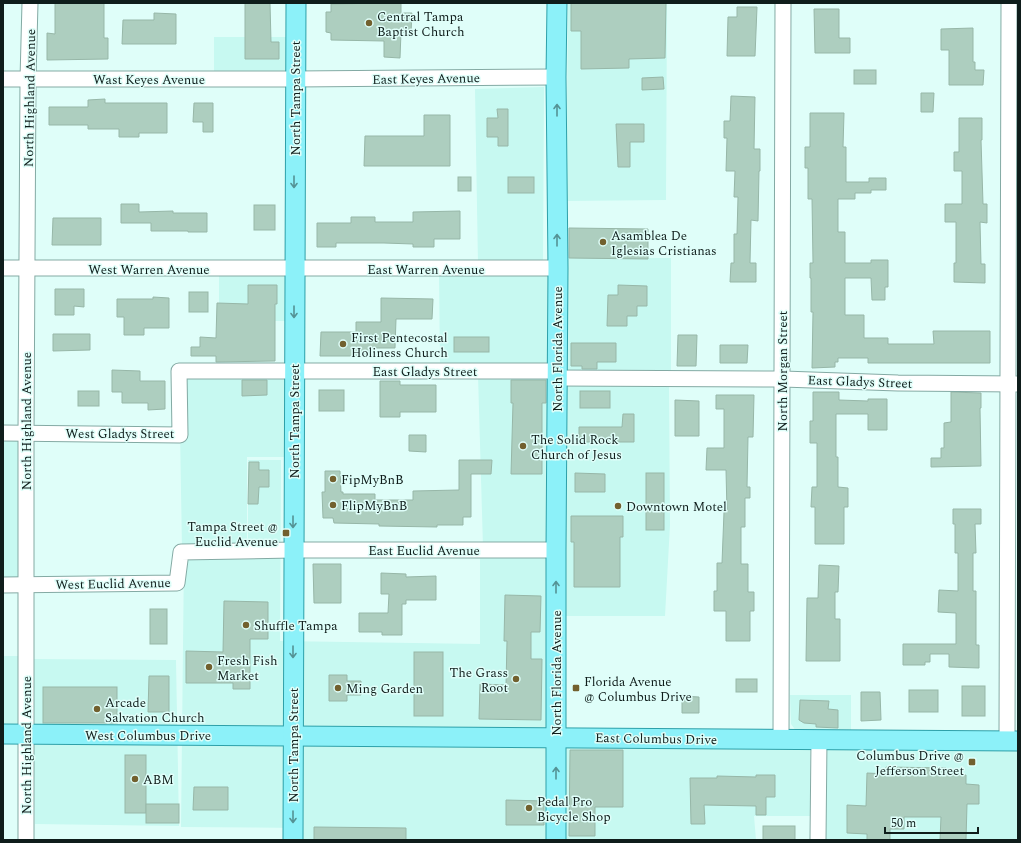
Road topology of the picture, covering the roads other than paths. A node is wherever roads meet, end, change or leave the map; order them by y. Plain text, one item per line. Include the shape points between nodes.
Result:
1 (30, 3) edge
2 (296, 3) edge
3 (557, 3) edge
4 (783, 3) edge
5 (1008, 3) edge
6 (556, 77) junction
7 (3, 79) edge
8 (28, 79) junction
9 (295, 79) junction
10 (1013, 134) edge
11 (3, 268) edge
12 (28, 268) junction
13 (558, 268) junction
14 (294, 269) junction
15 (294, 371) junction
16 (557, 375) junction
17 (783, 379) junction
18 (1013, 384) edge
19 (3, 433) edge
20 (26, 433) junction
21 (293, 550) junction
22 (556, 550) junction
23 (3, 585) edge
24 (26, 585) junction
25 (1013, 592) edge
26 (3, 734) edge
27 (26, 734) junction
28 (293, 736) junction
29 (556, 737) junction
30 (781, 740) junction
31 (819, 740) junction
32 (1013, 741) edge
33 (26, 840) edge
34 (293, 840) edge
35 (556, 840) edge
36 (818, 840) edge

1 - 8 street, North Highland Avenue
2 - 9 main road, North Tampa Street
3 - 6 main road, North Florida Avenue
4 - 17 street, North Morgan Street
5 - 10 street
6 - 9 street, East Keyes Avenue
13 -> 6 main road, North Florida Avenue
7 - 8 street, Wast Keyes Avenue
8 - 9 street, Wast Keyes Avenue
8 - 12 street, North Highland Avenue
9 -> 14 main road, North Tampa Street
10 - 18 street
11 - 12 street, West Warren Avenue
12 - 14 street, West Warren Avenue
12 - 20 street, North Highland Avenue
13 - 14 street, East Warren Avenue
13 - 16 main road, North Florida Avenue
14 -> 15 main road, North Tampa Street
15 - 16 street, East Gladys Street
15 - 20 street, West Gladys Street via 179,371 180,435
15 -> 21 main road, North Tampa Street
16 - 17 street, East Gladys Street
16 - 22 main road, North Florida Avenue
17 - 18 street, East Gladys Street
17 - 30 street, North Morgan Street
18 - 25 street
19 - 20 street, West Gladys Street
20 - 24 street, North Highland Avenue
21 - 22 street, East Euclid Avenue
21 - 24 street, West Euclid Avenue via 181,552 177,583
21 -> 28 main road, North Tampa Street
29 -> 22 main road, North Florida Avenue
23 - 24 street, West Euclid Avenue
24 - 27 street, North Highland Avenue
25 - 32 street
26 - 27 main road, West Columbus Drive
27 - 28 main road, West Columbus Drive
27 - 33 street, North Highland Avenue
28 - 29 main road, East Columbus Drive
28 -> 34 main road, North Tampa Street
29 - 30 main road, East Columbus Drive
35 -> 29 main road, North Florida Avenue
30 - 31 main road, East Columbus Drive
31 - 32 main road, East Columbus Drive
31 - 36 street

